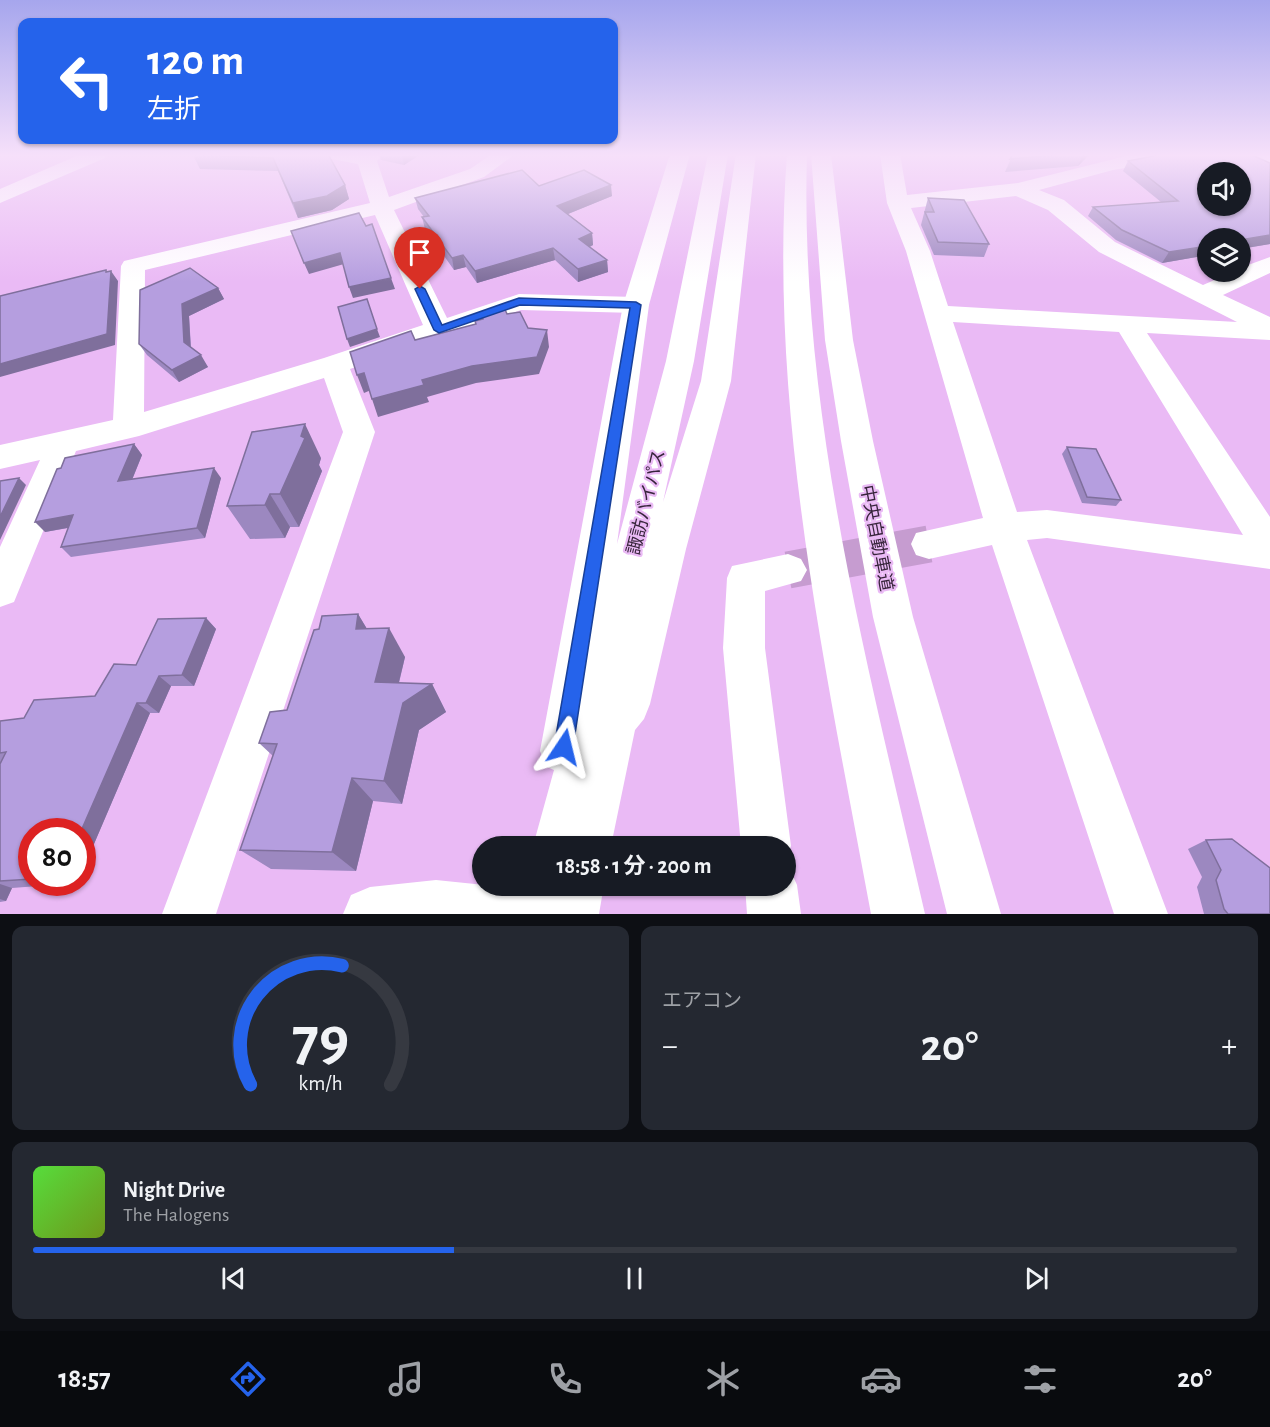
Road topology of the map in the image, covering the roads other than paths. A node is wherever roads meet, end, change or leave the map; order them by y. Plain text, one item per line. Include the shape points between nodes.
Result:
1 (380, 197) edge
2 (411, 197) edge
3 (668, 197) edge
4 (710, 197) edge
5 (718, 197) edge
6 (740, 197) edge
7 (796, 197) edge
8 (825, 197) edge
9 (897, 197) edge
10 (953, 197) edge
11 (1037, 197) edge
12 (898, 203) junction
13 (382, 207) junction
14 (1270, 264) edge
15 (1201, 295) junction
16 (636, 305) junction
17 (937, 314) junction
18 (1129, 326) junction
19 (439, 330) junction
20 (1270, 331) edge
21 (334, 365) junction
22 (128, 428) junction
23 (64, 442) junction
24 (0, 457) edge
25 (1004, 528) junction
26 (929, 544) tunnel mouth
27 (1270, 547) edge
28 (1270, 554) edge
29 (788, 570) tunnel mouth
30 (0, 590) edge
31 (614, 722) junction
32 (546, 836) edge
33 (561, 836) edge
34 (588, 836) edge
35 (765, 836) edge
36 (545, 896) edge
37 (576, 896) edge
38 (772, 896) edge
39 (189, 914) edge
40 (370, 914) edge
41 (504, 914) edge
42 (540, 914) edge
43 (572, 914) edge
44 (774, 914) edge
45 (898, 914) edge
46 (974, 914) edge
47 (1140, 914) edge

1 - 13 main road
2 - 13 main road
3 - 16 main road
4 - 33 main road, 諏訪バイパス via 680,361
5 - 31 main road, 諏訪バイパス via 691,363
6 - 31 main road via 716,381 667,549 628,704
7 - 45 main road via 794,254 809,436 836,614
8 - 46 main road, 中央自動車道 via 839,339 893,616
9 - 12 main road
10 - 12 main road
11 - 15 main road via 1056,205 1107,247
12 - 17 main road
13 - 19 main road
13 - 22 main road via 133,266
14 - 15 main road
15 - 20 main road
16 - 19 main road via 519,302
16 - 32 main road via 597,554
17 - 18 main road
17 - 25 main road
18 - 20 main road
18 - 27 main road
19 - 21 main road
21 - 22 main road
21 - 39 main road via 359,432
22 - 23 main road
23 - 24 main road
23 - 30 main road
25 - 26 main road
25 - 28 main road via 1047,524
25 - 47 main road
29 - 35 main road via 746,578 744,648
31 - 34 main road, 諏訪バイパス
36 - 42 main road
37 - 43 main road
38 - 44 main road
40 - 41 main road via 436,907

